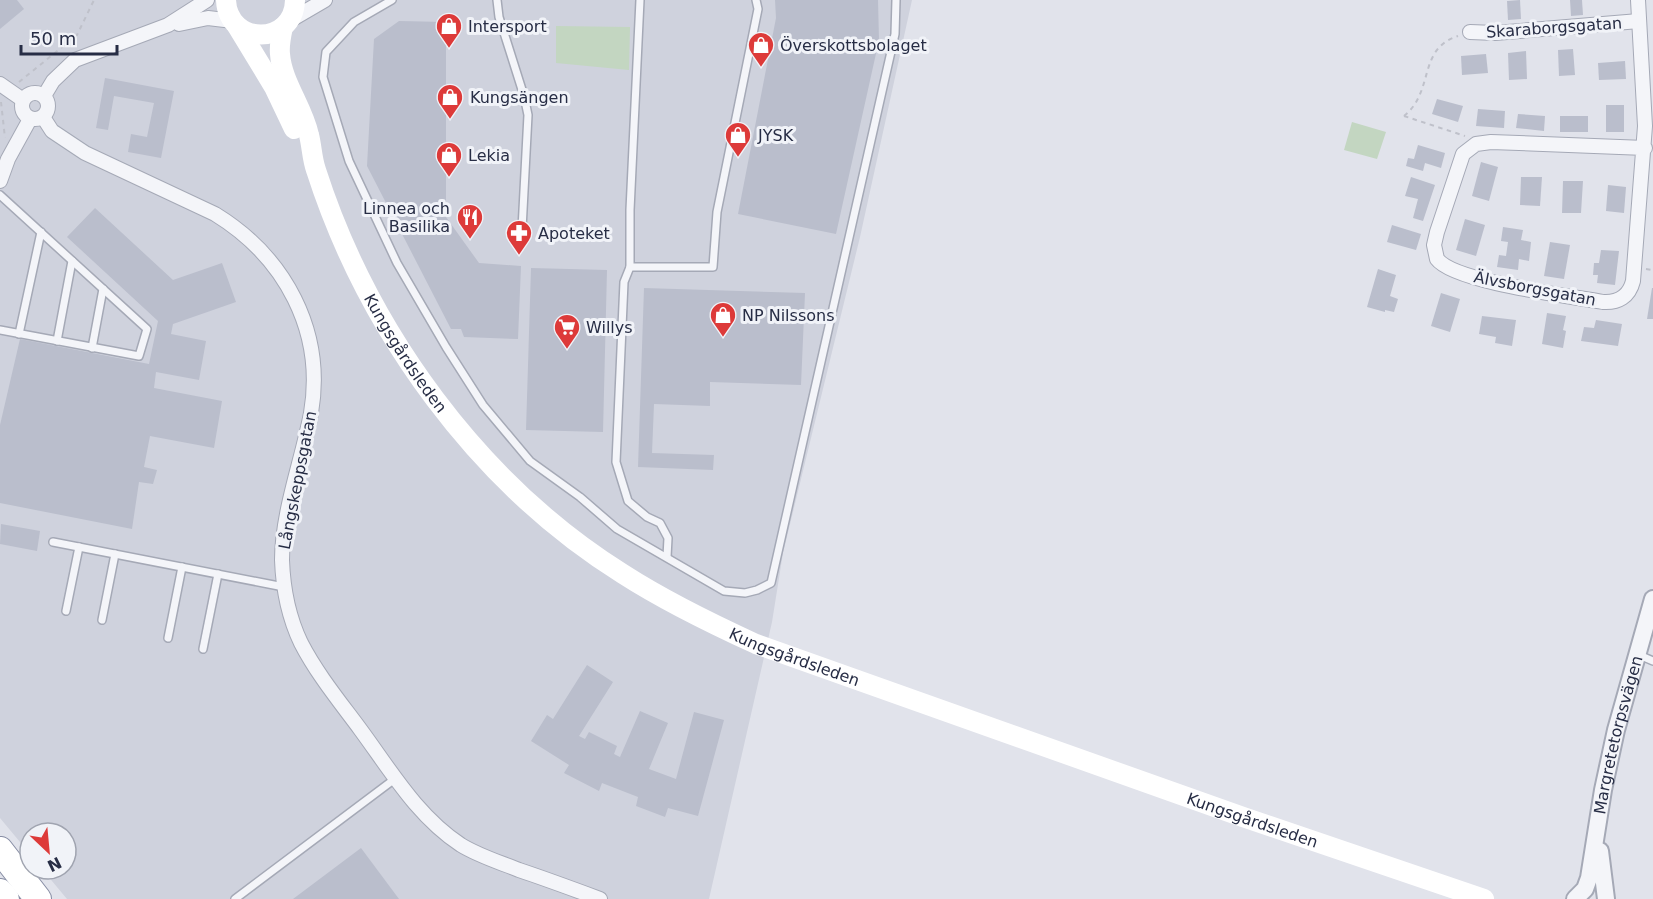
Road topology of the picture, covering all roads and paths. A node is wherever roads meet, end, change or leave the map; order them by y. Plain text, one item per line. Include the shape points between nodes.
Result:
1 (94, 0) edge
2 (207, 0) edge
3 (226, 0) edge
4 (295, 0) edge
5 (325, 0) edge
6 (392, 0) edge
7 (497, 0) edge
8 (640, 0) edge
9 (756, 0) edge
10 (896, 0) edge
11 (1638, 0) edge
12 (1639, 21) junction
13 (235, 24) junction
14 (286, 24) junction
15 (168, 25) junction
16 (1470, 32) joint
17 (6, 85) edge
18 (44, 96) junction
19 (23, 100) junction
20 (2, 101) dead end
21 (36, 118) junction
22 (1484, 142) junction
23 (1645, 148) junction
24 (8, 159) junction
25 (315, 168) junction
26 (0, 181) edge
27 (0, 195) edge
28 (522, 229) dead end
29 (41, 232) junction
30 (72, 261) junction
31 (630, 267) junction
32 (103, 289) junction
33 (0, 330) edge
34 (20, 334) junction
35 (57, 341) junction
36 (92, 348) junction
37 (53, 542) dead end
38 (79, 547) junction
39 (115, 554) junction
40 (666, 557) junction
41 (182, 567) junction
42 (218, 574) junction
43 (284, 587) junction
44 (1653, 599) edge
45 (66, 611) dead end
46 (102, 620) dead end
47 (168, 638) dead end
48 (203, 649) dead end
49 (1636, 654) junction
50 (1653, 661) edge
51 (396, 778) junction
52 (1598, 835) junction
53 (0, 850) edge
54 (0, 892) edge
55 (1471, 897) edge
56 (6, 899) edge
57 (38, 899) edge
58 (235, 899) edge
59 (600, 899) edge
60 (1501, 899) edge
61 (1575, 899) edge
62 (1606, 899) edge

1 - 17 path via 77,35 25,79
2 - 15 street
3 - 13 main road, Kungsgårdsleden
4 - 14 main road, Kungsgårdsleden
5 - 14 street
6 - 40 lane via 354,22 326,52 322,76 349,161 397,263 483,405 530,461 617,529
7 - 28 lane via 528,116
8 - 31 lane
9 - 31 lane via 758,9 717,212 713,267
10 - 40 lane via 895,34 771,583 745,593 724,591
11 - 12 street, Älvsborgsgatan
12 - 16 street, Skaraborgsgatan
12 - 23 street, Älvsborgsgatan
13 - 14 main road via 260,35 276,32
13 - 15 street via 208,18
13 - 25 main road, Kungsgårdsleden via 274,87
14 - 25 main road, Kungsgårdsleden via 280,55 309,132
15 - 18 street via 75,60
16 - 22 path via 1439,45 1420,96 1404,116
17 - 19 street
18 - 19 street via 33,93
18 - 21 street via 48,107
19 - 21 street via 23,112
20 - 24 path
21 - 24 street
21 - 43 street, Långskeppsgatan via 85,153 232,224 262,250 295,298 308,335 313,393 284,530
22 - 23 street
22 - 23 street, Älvsborgsgatan via 1463,154 1437,232 1437,259 1449,269 1494,282 1603,302 1622,299 1633,281
24 - 26 street
25 - 55 main road, Kungsgårdsleden via 356,272 378,314 445,412 525,499 623,574 705,621 756,644
27 - 29 lane
29 - 30 lane
29 - 34 lane
30 - 32 lane
30 - 35 lane
31 - 40 lane via 624,282 616,462 628,501 660,523 668,538
32 - 36 lane
32 - 36 lane via 147,329 138,356
33 - 34 lane
34 - 35 lane
35 - 36 lane
37 - 38 lane
38 - 39 lane
38 - 45 lane
39 - 41 lane
39 - 46 lane
41 - 42 lane
41 - 47 lane
42 - 43 lane
42 - 48 lane
43 - 51 street, Långskeppsgatan via 300,642 314,667
44 - 49 street, Margretetorpsvägen
49 - 50 lane
49 - 52 street, Margretetorpsvägen via 1603,790
51 - 58 lane
51 - 59 street, Långskeppsgatan via 425,817 462,846
52 - 61 street, Margretetorpsvägen via 1589,878
52 - 62 street, Margretetorpsvägen
53 - 57 highway
54 - 56 highway
55 - 60 main road, Kungsgårdsleden

